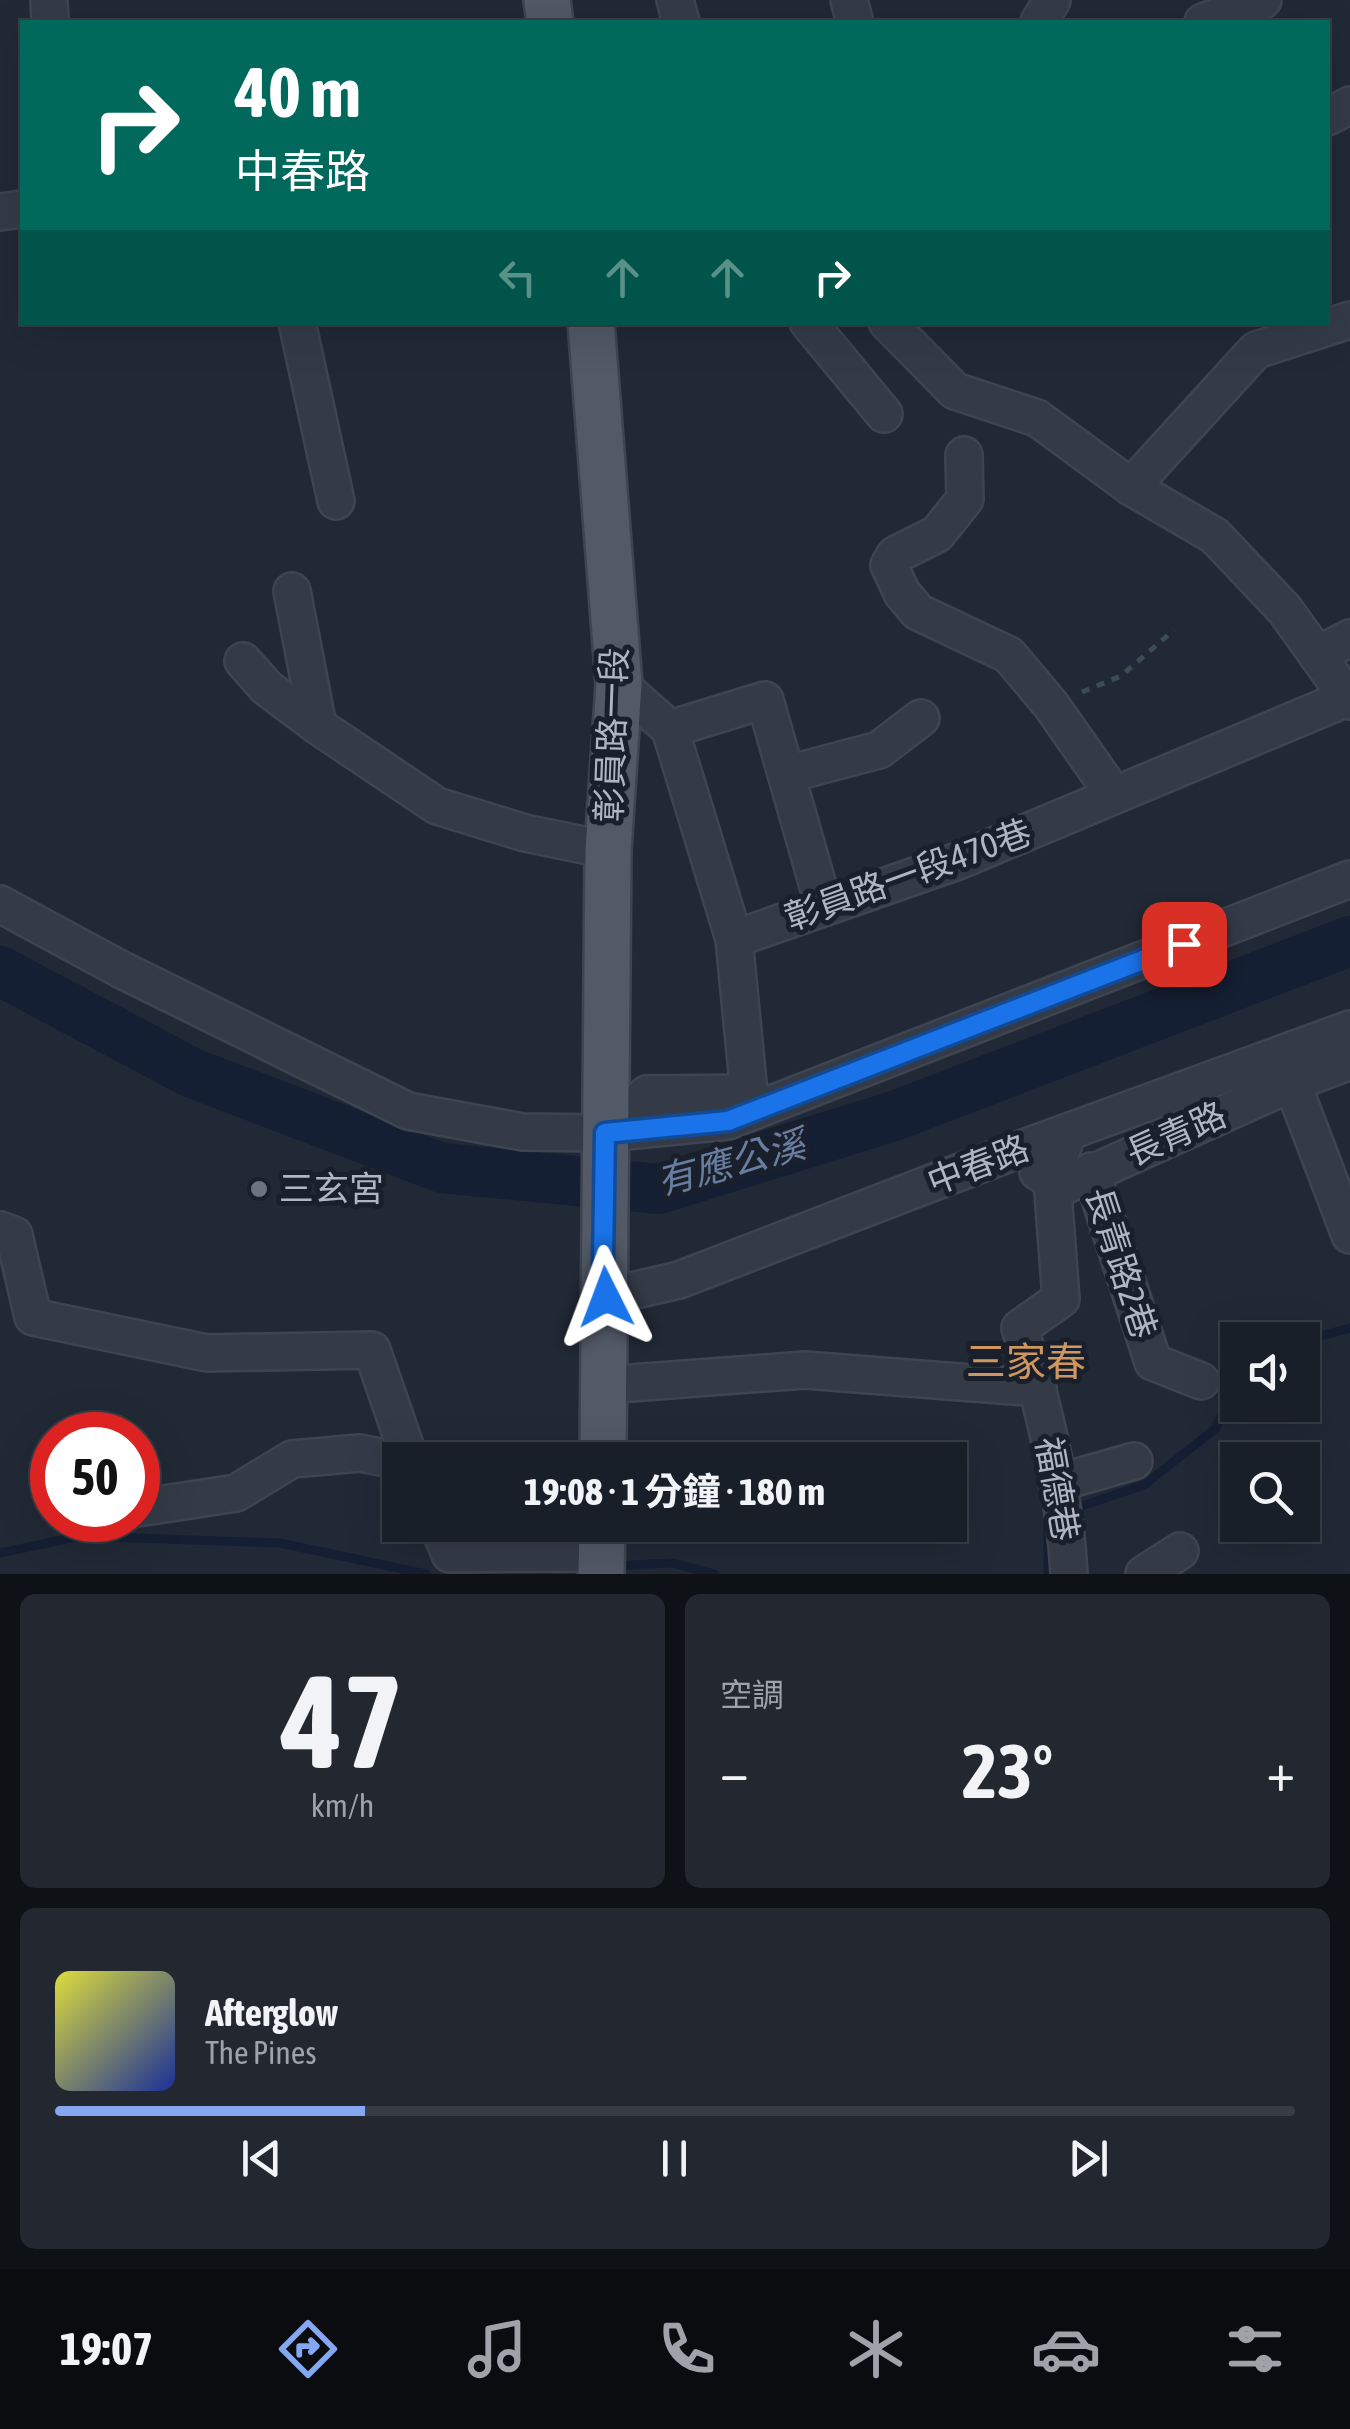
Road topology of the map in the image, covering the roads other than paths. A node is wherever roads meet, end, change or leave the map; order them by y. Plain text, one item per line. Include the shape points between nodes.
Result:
1 (1264, 0) edge
2 (1209, 20) edge
3 (298, 325) edge
4 (591, 325) edge
5 (810, 325) edge
6 (890, 325) edge
7 (1318, 325) edge
8 (1249, 336) edge
9 (884, 414) dead end
10 (964, 456) dead end
11 (1131, 488) junction
12 (336, 500) dead end
13 (292, 591) dead end
14 (1350, 638) edge
15 (1317, 656) junction
16 (243, 661) dead end
17 (620, 684) junction
18 (1348, 699) edge
19 (921, 718) dead end
20 (318, 726) junction
21 (670, 729) junction
22 (788, 774) junction
23 (1114, 795) junction
24 (608, 850) junction
25 (1350, 879) edge
26 (0, 904) edge
27 (824, 907) junction
28 (734, 939) junction
29 (1350, 1029) edge
30 (1350, 1061) edge
31 (1292, 1083) junction
32 (1068, 1132) junction
33 (605, 1141) junction
34 (1007, 1154) junction
35 (1091, 1171) junction
36 (1052, 1179) junction
37 (0, 1230) edge
38 (1350, 1234) edge
39 (604, 1280) junction
40 (1201, 1380) dead end
41 (604, 1385) junction
42 (1038, 1388) junction
43 (404, 1442) edge
44 (603, 1442) edge
45 (382, 1458) edge
46 (1134, 1461) dead end
47 (1057, 1483) junction
48 (160, 1505) edge
49 (473, 1542) edge
50 (1180, 1550) dead end
51 (601, 1551) edge
52 (1070, 1574) edge
53 (1144, 1574) edge

1 - 2 street
3 - 12 street
4 - 17 main road, 彰員路一段
5 - 9 street
6 - 11 street via 956,391 1038,418
7 - 8 street
8 - 11 street
10 - 23 street via 965,499 936,534 888,565 918,612 1009,655
11 - 15 street via 1214,536 1285,610
13 - 20 street
14 - 15 street
15 - 18 street
16 - 20 street
17 - 21 street
17 - 24 main road, 彰員路一段
18 - 23 street, 彰員路一段470巷
19 - 22 street via 879,750
20 - 24 street via 437,806
21 - 22 street via 766,700
21 - 28 street
22 - 27 street
23 - 27 street, 彰員路一段470巷 via 958,861
24 - 33 main road, 彰員路一段
25 - 33 street via 728,1121
26 - 33 street via 408,1111
27 - 28 street, 彰員路一段470巷
28 - 33 street via 749,1094 647,1094
29 - 32 street, 中春路
30 - 31 street, 長青路
31 - 35 street, 長青路
31 - 38 street
32 - 34 street, 中春路
32 - 36 street, 福德巷
33 - 39 main road, 彰員路一段
34 - 36 street
34 - 39 street, 中春路 via 679,1280
35 - 36 street, 長青路 via 1064,1186
35 - 40 street, 長青路2巷 via 1152,1362
36 - 42 street, 福德巷 via 1061,1298 1020,1328
37 - 43 street via 14,1234 32,1317 207,1353 372,1350
39 - 41 main road
41 - 42 street via 805,1370
41 - 44 main road
42 - 47 street, 福德巷
45 - 48 street via 292,1459 236,1493
46 - 47 street
47 - 52 street, 福德巷
49 - 51 street
50 - 53 street

